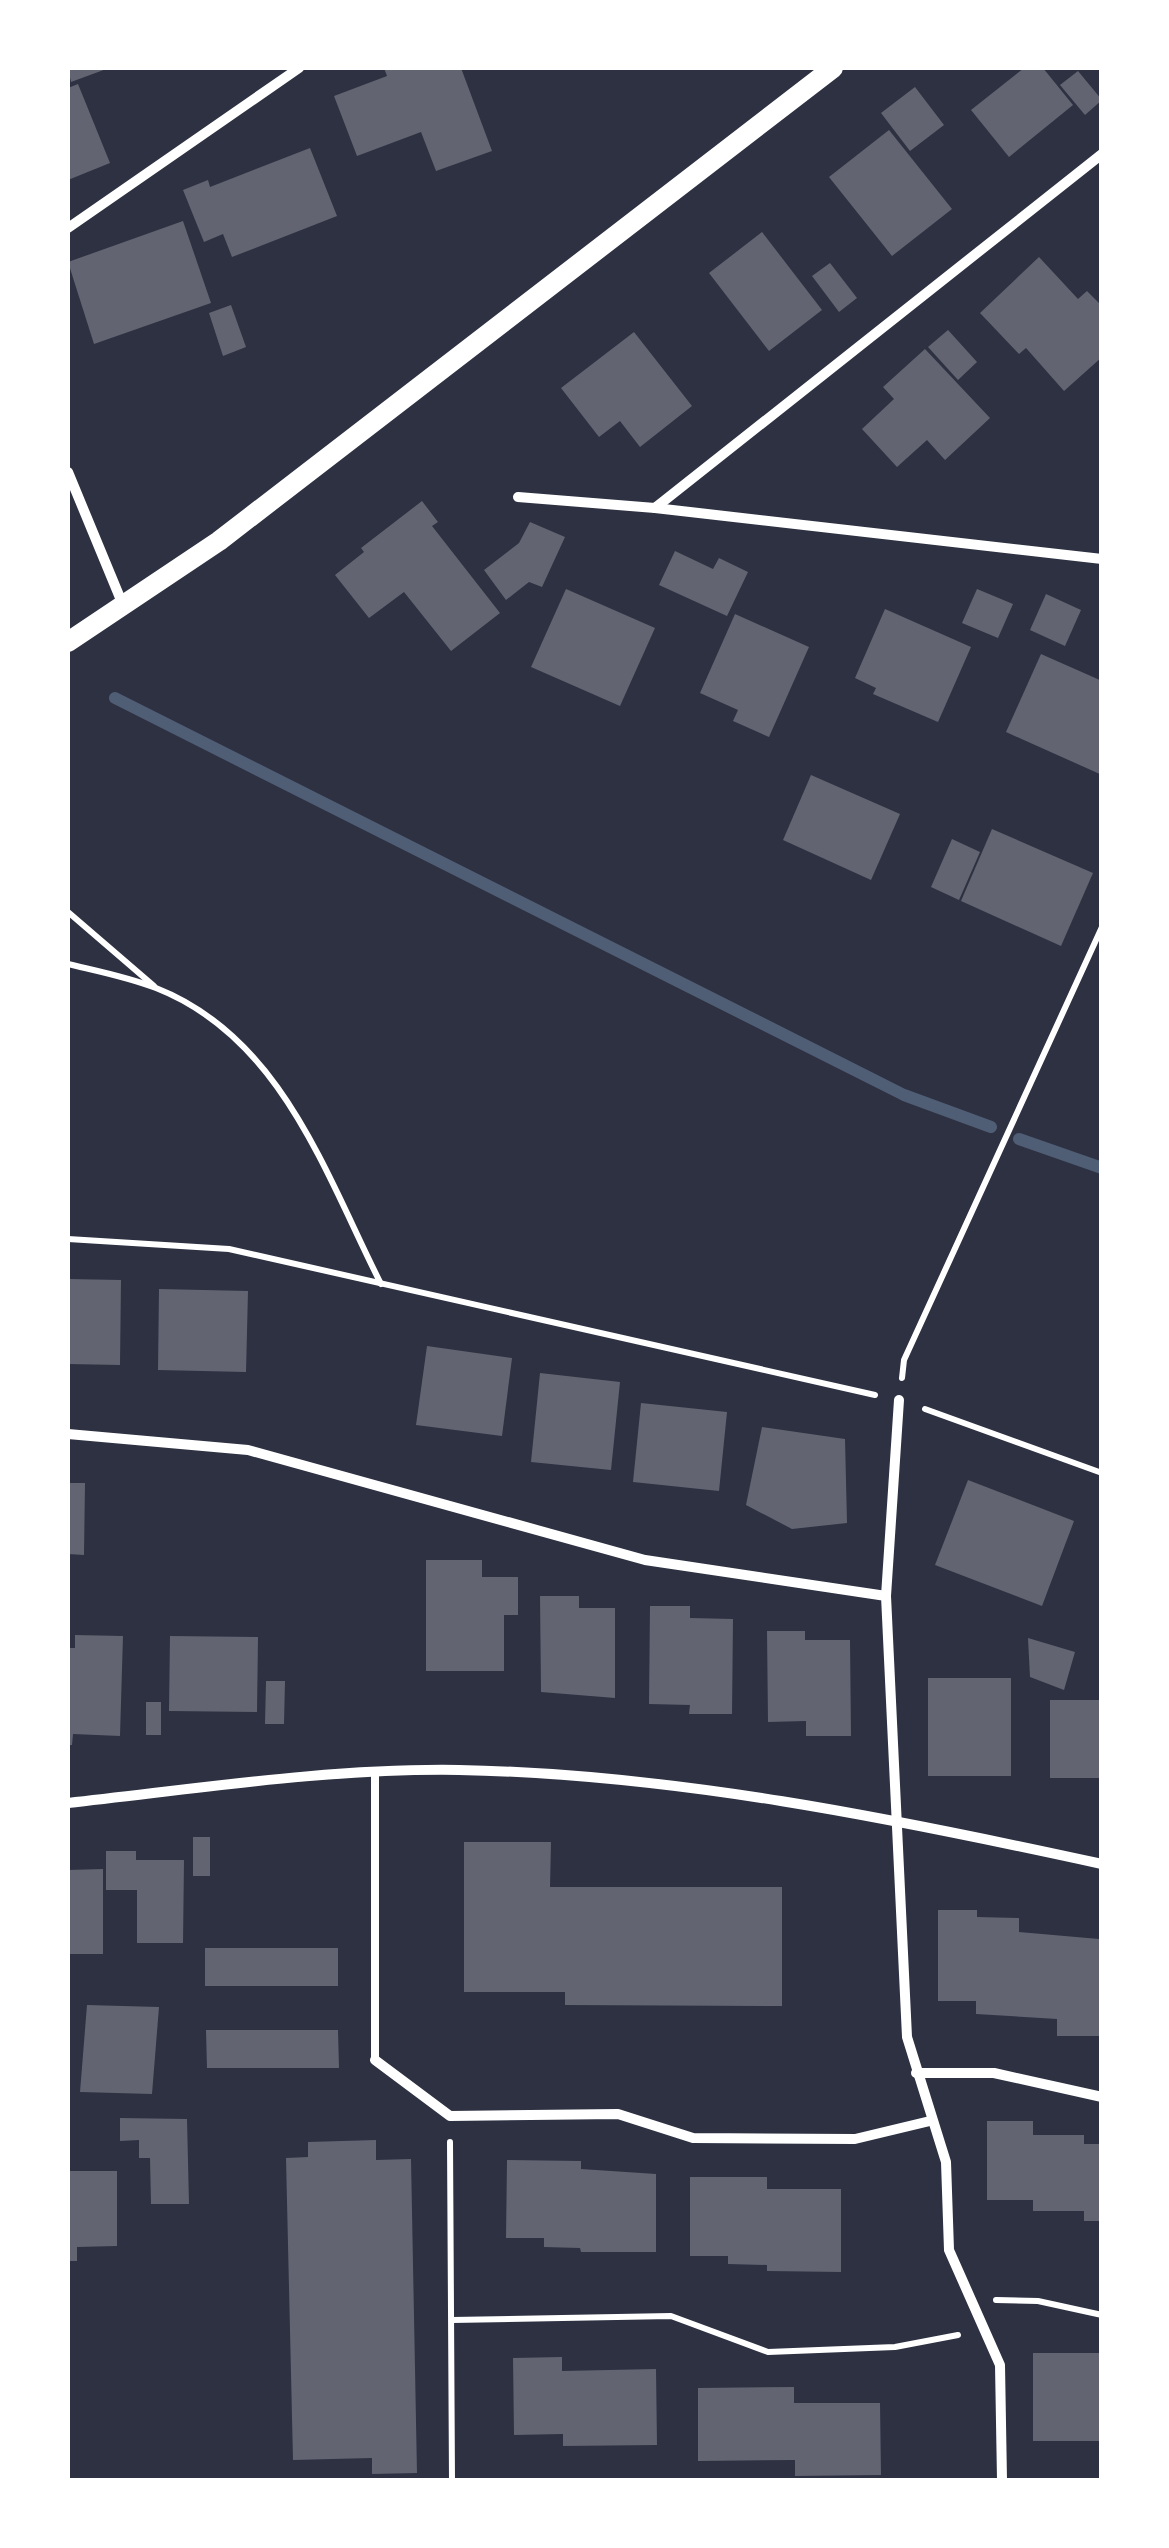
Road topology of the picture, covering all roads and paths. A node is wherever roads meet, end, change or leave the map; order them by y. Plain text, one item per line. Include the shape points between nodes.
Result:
1 (299, 68) edge
2 (833, 68) edge
3 (1102, 154) edge
4 (68, 228) edge
5 (68, 472) edge
6 (518, 497) dead end
7 (656, 508) junction
8 (1102, 558) edge
9 (124, 607) junction
10 (68, 642) edge
11 (68, 912) edge
12 (1102, 927) edge
13 (68, 964) edge
14 (157, 988) junction
15 (68, 1239) edge
16 (381, 1284) junction
17 (899, 1400) junction
18 (68, 1434) edge
19 (1102, 1474) edge
20 (886, 1596) junction
21 (375, 1774) junction
22 (68, 1803) edge
23 (894, 1818) junction
24 (1102, 1864) edge
25 (376, 2060) joint
26 (916, 2073) junction
27 (1102, 2098) edge
28 (450, 2116) junction
29 (930, 2121) junction
30 (970, 2299) junction
31 (1102, 2315) edge
32 (452, 2320) junction
33 (984, 2330) junction
34 (452, 2480) edge
35 (1002, 2480) edge

1 - 4 street
2 - 9 main road via 235,529
3 - 7 street
5 - 9 street
6 - 7 street
7 - 8 street
9 - 10 main road
11 - 14 path
12 - 17 path via 904,1360
13 - 14 path
14 - 16 path via 250,1050 288,1100
15 - 16 path via 229,1250
16 - 17 path
17 - 19 path
17 - 20 street
18 - 20 street via 248,1450 645,1560
20 - 23 street
21 - 22 street
21 - 23 street via 538,1774
21 - 25 lane
23 - 24 street
23 - 26 street
25 - 28 street
26 - 27 street via 994,2072
26 - 29 street
28 - 29 street via 618,2114 693,2138 854,2139
28 - 32 path
29 - 30 street via 946,2162 948,2250
30 - 31 path via 1038,2301
30 - 33 street
32 - 33 path via 671,2316 768,2352 895,2348
32 - 34 path
33 - 35 street via 1000,2365

